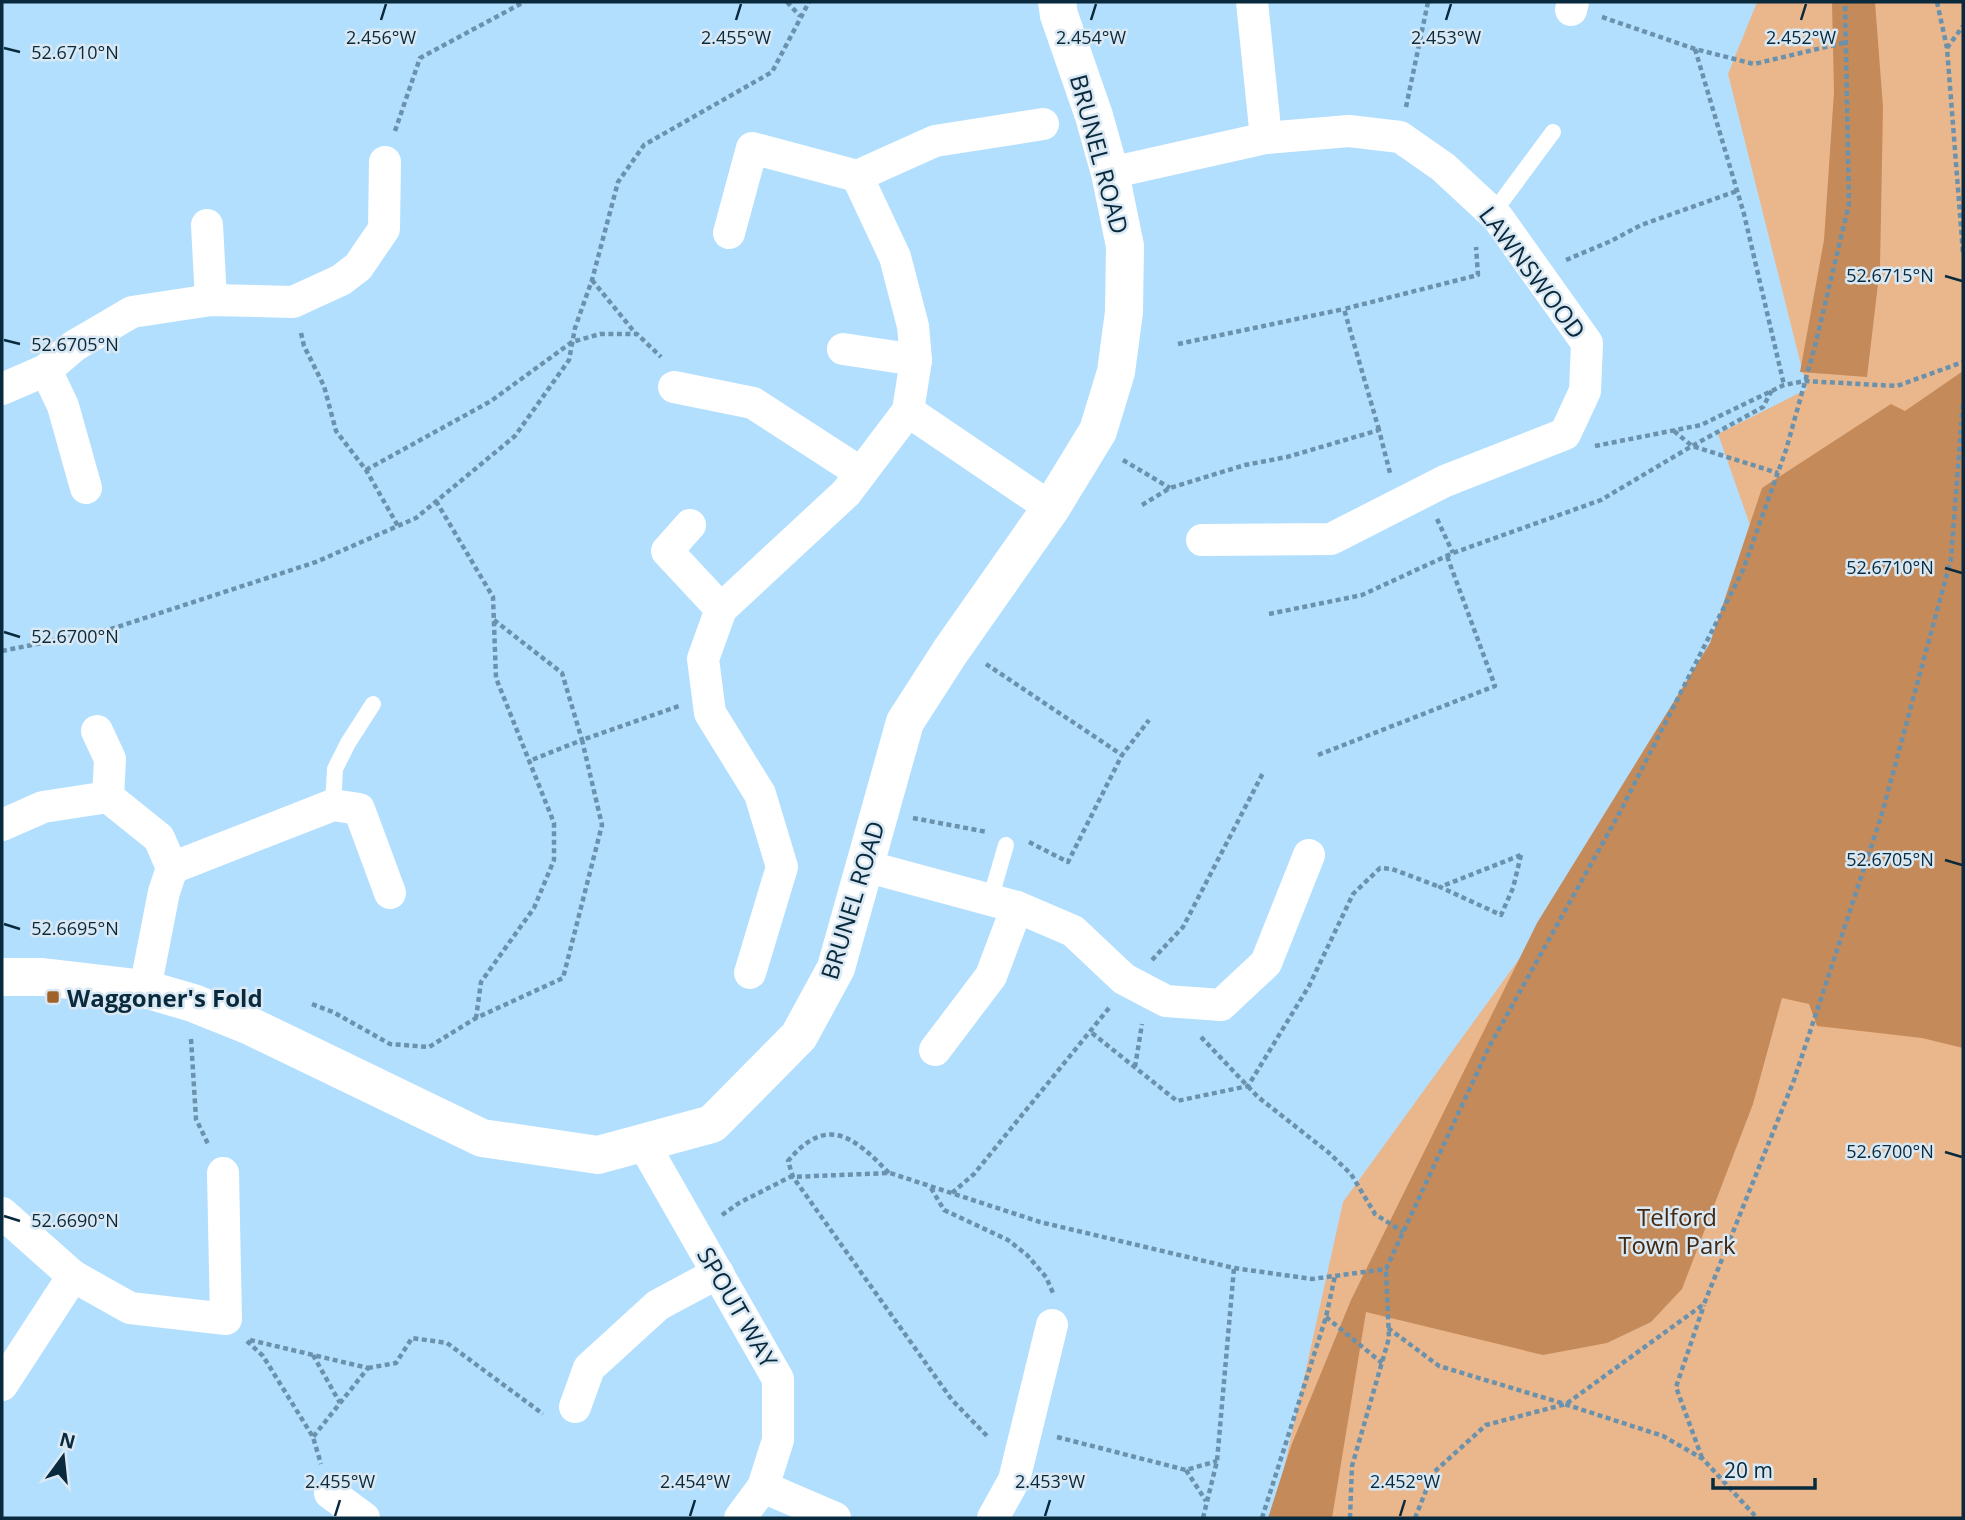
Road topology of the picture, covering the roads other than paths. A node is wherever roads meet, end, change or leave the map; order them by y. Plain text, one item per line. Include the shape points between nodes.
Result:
1 (1057, 2) edge
2 (1252, 2) edge
3 (1043, 124) dead end
4 (1553, 132) dead end
5 (1266, 138) junction
6 (385, 162) road end
7 (1110, 173) junction
8 (857, 176) junction
9 (1489, 210) junction
10 (206, 225) dead end
11 (729, 233) dead end
12 (211, 300) junction
13 (843, 349) dead end
14 (916, 360) junction
15 (46, 370) junction
16 (674, 387) road end
17 (2, 389) edge
18 (908, 411) junction
19 (861, 473) junction
20 (86, 488) dead end
21 (1051, 508) junction
22 (690, 525) dead end
23 (1202, 540) dead end
24 (721, 609) junction
25 (373, 704) dead end
26 (97, 731) dead end
27 (108, 797) junction
28 (333, 805) junction
29 (2, 825) edge
30 (1006, 845) dead end
31 (1309, 855) dead end
32 (864, 866) junction
33 (172, 868) junction
34 (390, 893) dead end
35 (1003, 903) junction
36 (750, 973) dead end
37 (2, 977) edge
38 (145, 989) junction
39 (935, 1050) dead end
40 (643, 1143) junction
41 (223, 1172) road end
42 (2, 1213) edge
43 (718, 1273) junction
44 (73, 1276) junction
45 (1052, 1325) road end
46 (2, 1385) edge
47 (575, 1407) road end
48 (763, 1487) junction
49 (330, 1493) road end
50 (364, 1518) edge
51 (740, 1518) edge
52 (835, 1518) edge
53 (993, 1518) edge

1 - 7 street, BRUNEL ROAD
2 - 5 street
3 - 8 street via 935,141
4 - 9 lane
5 - 7 street
5 - 9 street, LAWNSWOOD via 1349,131 1400,136 1443,167
6 - 12 street via 384,229 358,267 293,302
7 - 21 street, BRUNEL ROAD via 1125,246 1124,312 1116,372 1098,431
8 - 11 street via 752,148
8 - 14 street via 895,257 913,326
9 - 23 street, LAWNSWOOD via 1587,343 1585,391 1565,434 1445,481 1331,539
10 - 12 street
12 - 15 street via 132,312 75,346
13 - 14 street
14 - 18 street
15 - 17 street
15 - 20 street via 62,406
16 - 19 street via 753,403
18 - 19 street
18 - 21 street
19 - 24 street via 846,493
21 - 32 street, BRUNEL ROAD via 905,722
22 - 24 street via 667,551
24 - 36 street via 703,659 710,713 760,794 782,867
25 - 28 lane via 335,769
26 - 27 street via 110,759
27 - 29 street via 43,807
27 - 33 street via 159,838
28 - 33 street
28 - 34 street via 359,809
30 - 35 lane
31 - 35 street via 1266,963 1221,1005 1151,993 1073,931
32 - 35 street
32 - 40 street, BRUNEL ROAD via 836,968 799,1035 712,1124
33 - 38 street
35 - 39 street via 992,976
37 - 38 street, BRUNEL ROAD
38 - 40 street, BRUNEL ROAD via 248,1025 482,1138 598,1155
40 - 43 street, SPOUT WAY
41 - 44 street via 236,1329 130,1308
42 - 44 street
43 - 47 street via 658,1305 589,1368
43 - 48 street, SPOUT WAY via 778,1379 778,1440
44 - 46 street
45 - 53 street via 1014,1480
48 - 51 street, SPOUT WAY
48 - 52 street
49 - 50 street

